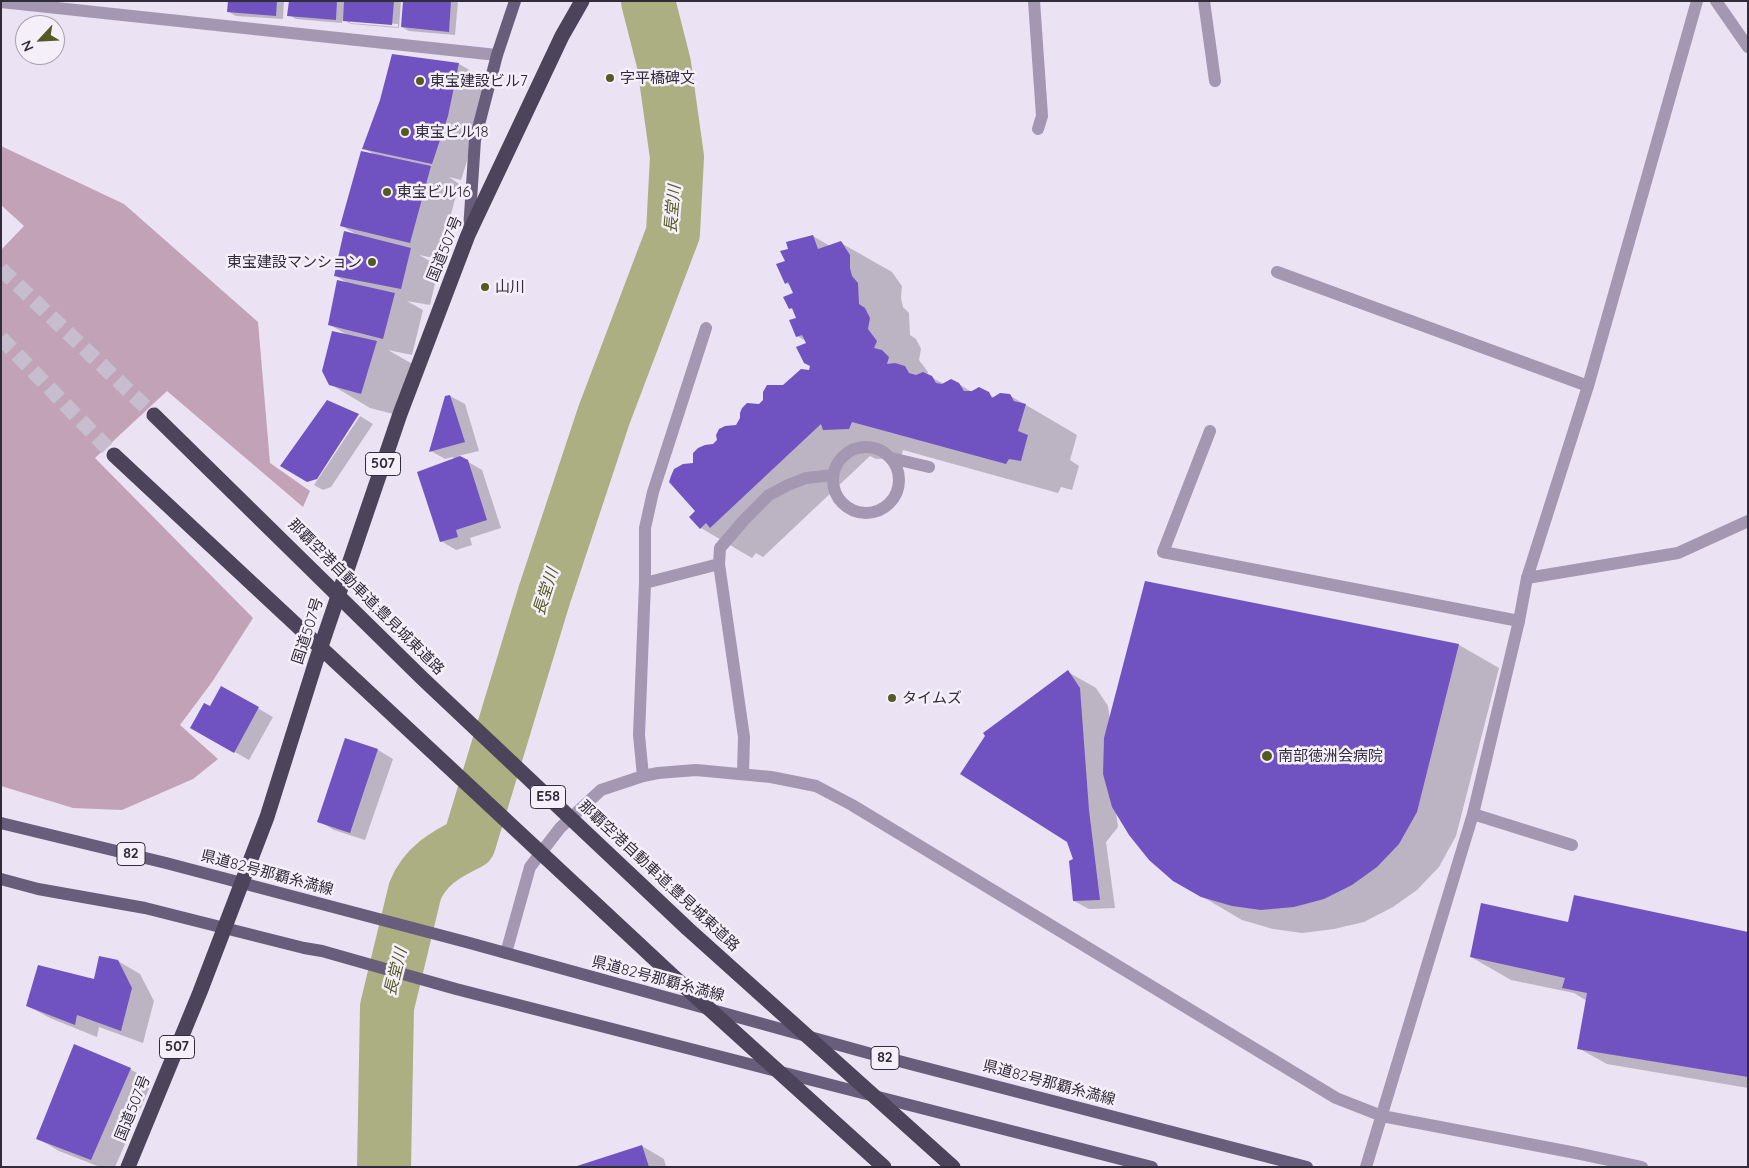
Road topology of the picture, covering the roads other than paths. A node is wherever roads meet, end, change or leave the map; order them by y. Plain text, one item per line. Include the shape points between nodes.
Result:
1 (515, 1) edge
2 (582, 1) edge
3 (1034, 1) edge
4 (1204, 1) edge
5 (1697, 1) edge
6 (1716, 1) edge
7 (1, 2) edge
8 (1748, 47) edge
9 (497, 55) junction
10 (1215, 81) dead end
11 (1038, 129) dead end
12 (468, 234) junction
13 (1277, 272) dead end
14 (706, 328) dead end
15 (1588, 386) junction
16 (154, 415) tunnel mouth
17 (1210, 431) dead end
18 (114, 455) tunnel mouth
19 (891, 458) junction
20 (929, 467) dead end
21 (833, 475) junction
22 (1748, 521) edge
23 (719, 564) junction
24 (1527, 578) junction
25 (645, 583) junction
26 (1519, 621) junction
27 (744, 774) junction
28 (643, 776) junction
29 (1473, 814) junction
30 (1, 823) edge
31 (1572, 845) dead end
32 (1, 879) edge
33 (242, 883) junction
34 (224, 927) junction
35 (506, 953) junction
36 (1382, 1116) junction
37 (128, 1167) edge
38 (884, 1167) edge
39 (953, 1167) edge
40 (1152, 1167) edge
41 (1307, 1167) edge
42 (1366, 1167) edge
43 (1642, 1167) edge

1 - 9 main road
2 - 12 highway, 国道507号 / 507 via 562,36
3 - 11 street via 1042,116
4 - 10 street
5 - 15 street
6 - 8 street
7 - 9 street
9 - 12 main road via 475,140
12 - 33 highway, 国道507号 / 507 via 400,414 316,661 275,795
13 - 15 street
14 - 25 street via 653,492 645,528
15 - 24 street
16 - 39 highway, 那覇空港自動車道;豊見城東道路 / E58, bridge via 423,679 688,929
17 - 26 street via 1163,552
18 - 38 highway, bridge via 674,977
19 - 20 street
19 - 21 street via 872,448 856,448 842,456
19 - 21 street via 899,478 898,489 894,499 876,512 864,514 844,506 833,486
21 - 23 street via 806,478 769,495 720,548
22 - 24 street via 1678,553
23 - 25 street
23 - 27 street via 744,737
24 - 26 street
25 - 28 street via 639,735
26 - 29 street
27 - 28 street via 696,770
27 - 36 street via 816,786 852,805 1336,1098
28 - 35 street via 601,790 560,828 530,867
29 - 31 street
29 - 36 street
30 - 33 main road, 県道82号那覇糸満線 / 82
32 - 34 main road
33 - 34 highway, 国道507号 / 507
33 - 35 main road, 県道82号那覇糸満線 / 82
34 - 37 highway, 国道507号 / 507
34 - 40 main road
35 - 41 main road, 県道82号那覇糸満線 / 82 via 877,1056
36 - 42 street
36 - 43 street

